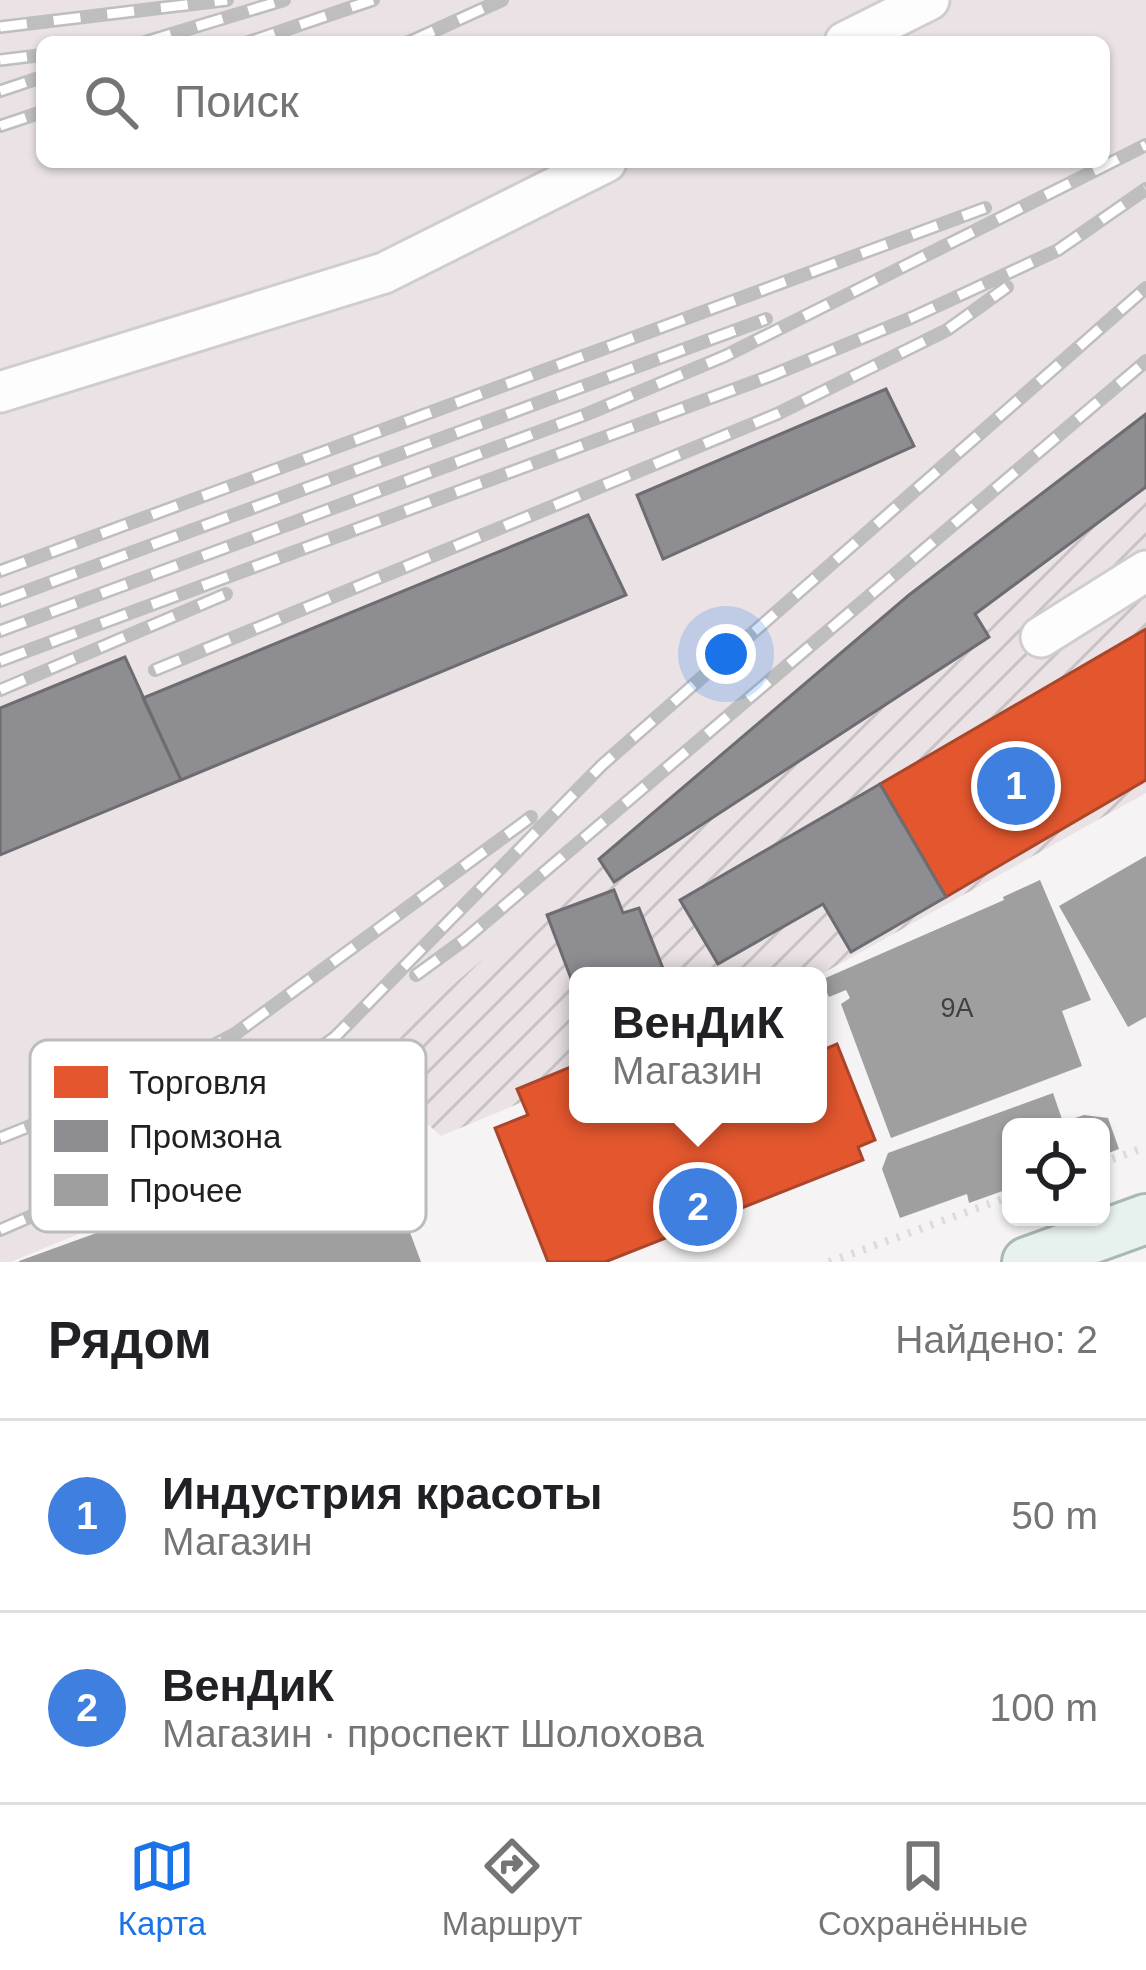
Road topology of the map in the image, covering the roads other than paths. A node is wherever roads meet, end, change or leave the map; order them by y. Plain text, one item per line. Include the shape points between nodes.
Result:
1 (929, 0) edge
2 (857, 36) edge
3 (594, 168) edge
4 (0, 392) edge
5 (1146, 571) edge
6 (1041, 638) dead end
7 (1146, 1219) edge
8 (1027, 1262) edge

1 - 2 lane
3 - 4 lane via 384,273
5 - 6 lane
7 - 8 main road

